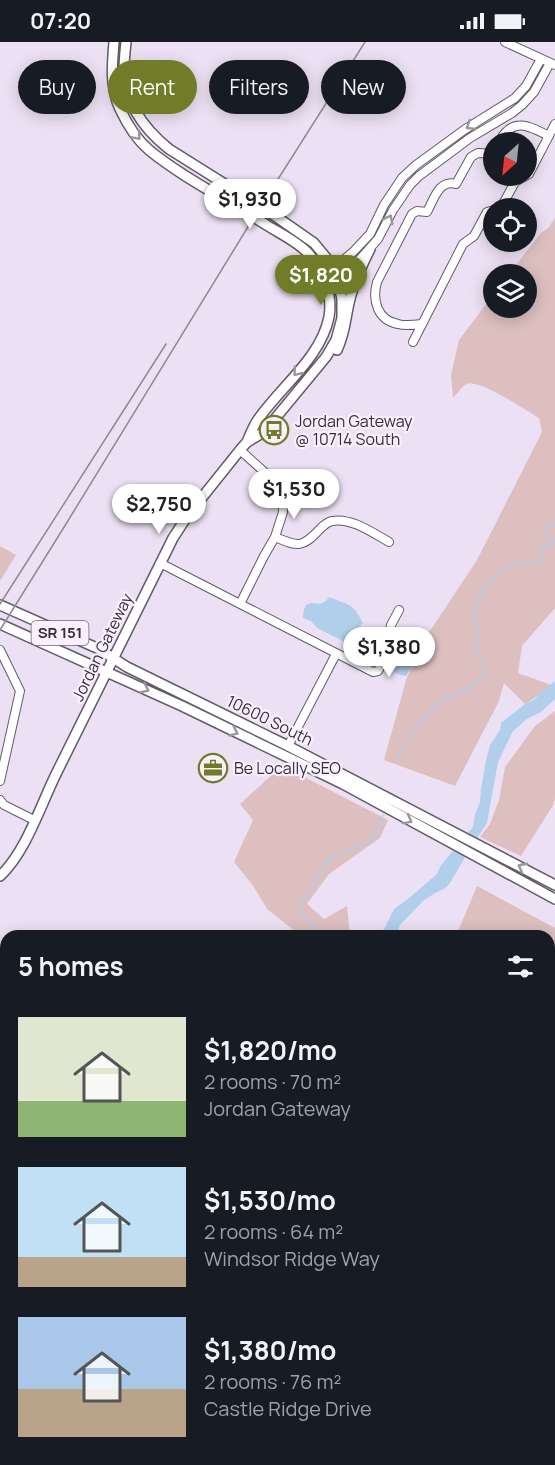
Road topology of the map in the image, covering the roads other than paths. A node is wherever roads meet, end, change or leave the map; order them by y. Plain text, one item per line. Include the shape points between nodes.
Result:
1 (114, 42) edge
2 (126, 42) edge
3 (505, 42) edge
4 (541, 59) junction
5 (553, 64) edge
6 (555, 124) edge
7 (505, 132) edge
8 (549, 136) junction
9 (483, 153) edge
10 (506, 198) edge
11 (483, 220) edge
12 (296, 244) junction
13 (370, 249) junction
14 (334, 274) junction
15 (422, 324) junction
16 (413, 342) dead end
17 (315, 350) junction
18 (315, 372) junction
19 (247, 442) junction
20 (240, 450) junction
21 (275, 537) junction
22 (389, 542) dead end
23 (160, 563) junction
24 (240, 604) junction
25 (0, 605) edge
26 (399, 609) dead end
27 (0, 624) edge
28 (0, 650) edge
29 (336, 654) junction
30 (114, 659) junction
31 (108, 671) junction
32 (288, 746) junction
33 (0, 781) edge
34 (0, 800) edge
35 (34, 820) junction
36 (0, 876) edge
37 (555, 885) edge
38 (555, 899) edge

1 -> 12 main road, Jordan Gateway via 111,70 119,108 147,148
2 - 14 main road, Jordan Gateway via 126,86 142,124 169,149 299,231 328,260
3 - 4 street
4 - 5 street
4 -> 14 street via 515,98 464,130 402,178 370,234
13 -> 5 street via 410,185 470,138 522,105
6 - 8 street
7 - 8 street via 520,125
8 - 10 street via 530,172 515,182
9 - 15 street via 471,157 456,184 442,186 427,212 411,214 377,282 374,300 382,316 396,324
11 - 15 street via 474,236 463,244
12 - 14 main road via 308,248 328,274
12 - 17 main road, Jordan Gateway via 319,268 328,288 329,316
13 - 14 street via 353,267
13 - 18 main road via 350,296 343,338 330,362
14 - 17 main road via 332,329 328,340
14 - 18 main road, Jordan Gateway via 342,299 342,318 336,340
15 - 16 street
17 -> 19 main road, Jordan Gateway via 256,422
18 - 19 main road, Jordan Gateway via 264,432
19 - 20 main road, Jordan Gateway
20 - 21 street via 282,488 283,512
20 - 23 main road, Jordan Gateway via 188,515
21 - 22 street via 303,544 330,521 340,521 353,523
21 - 24 street
23 - 24 street
23 - 30 main road, Jordan Gateway
24 - 29 street
25 - 30 main road, 10600 South / SR 151
26 - 29 street via 378,671
27 - 31 main road, 10600 South / SR 151
28 - 33 street via 20,691
29 - 32 street
30 - 31 main road, Jordan Gateway
30 - 32 main road, 10600 South / SR 151
31 - 35 main road, Jordan Gateway
31 -> 38 main road, 10600 South / SR 151 via 343,784
37 -> 32 main road, 10600 South / SR 151
34 - 35 street
35 - 36 main road, Jordan Gateway via 16,857

